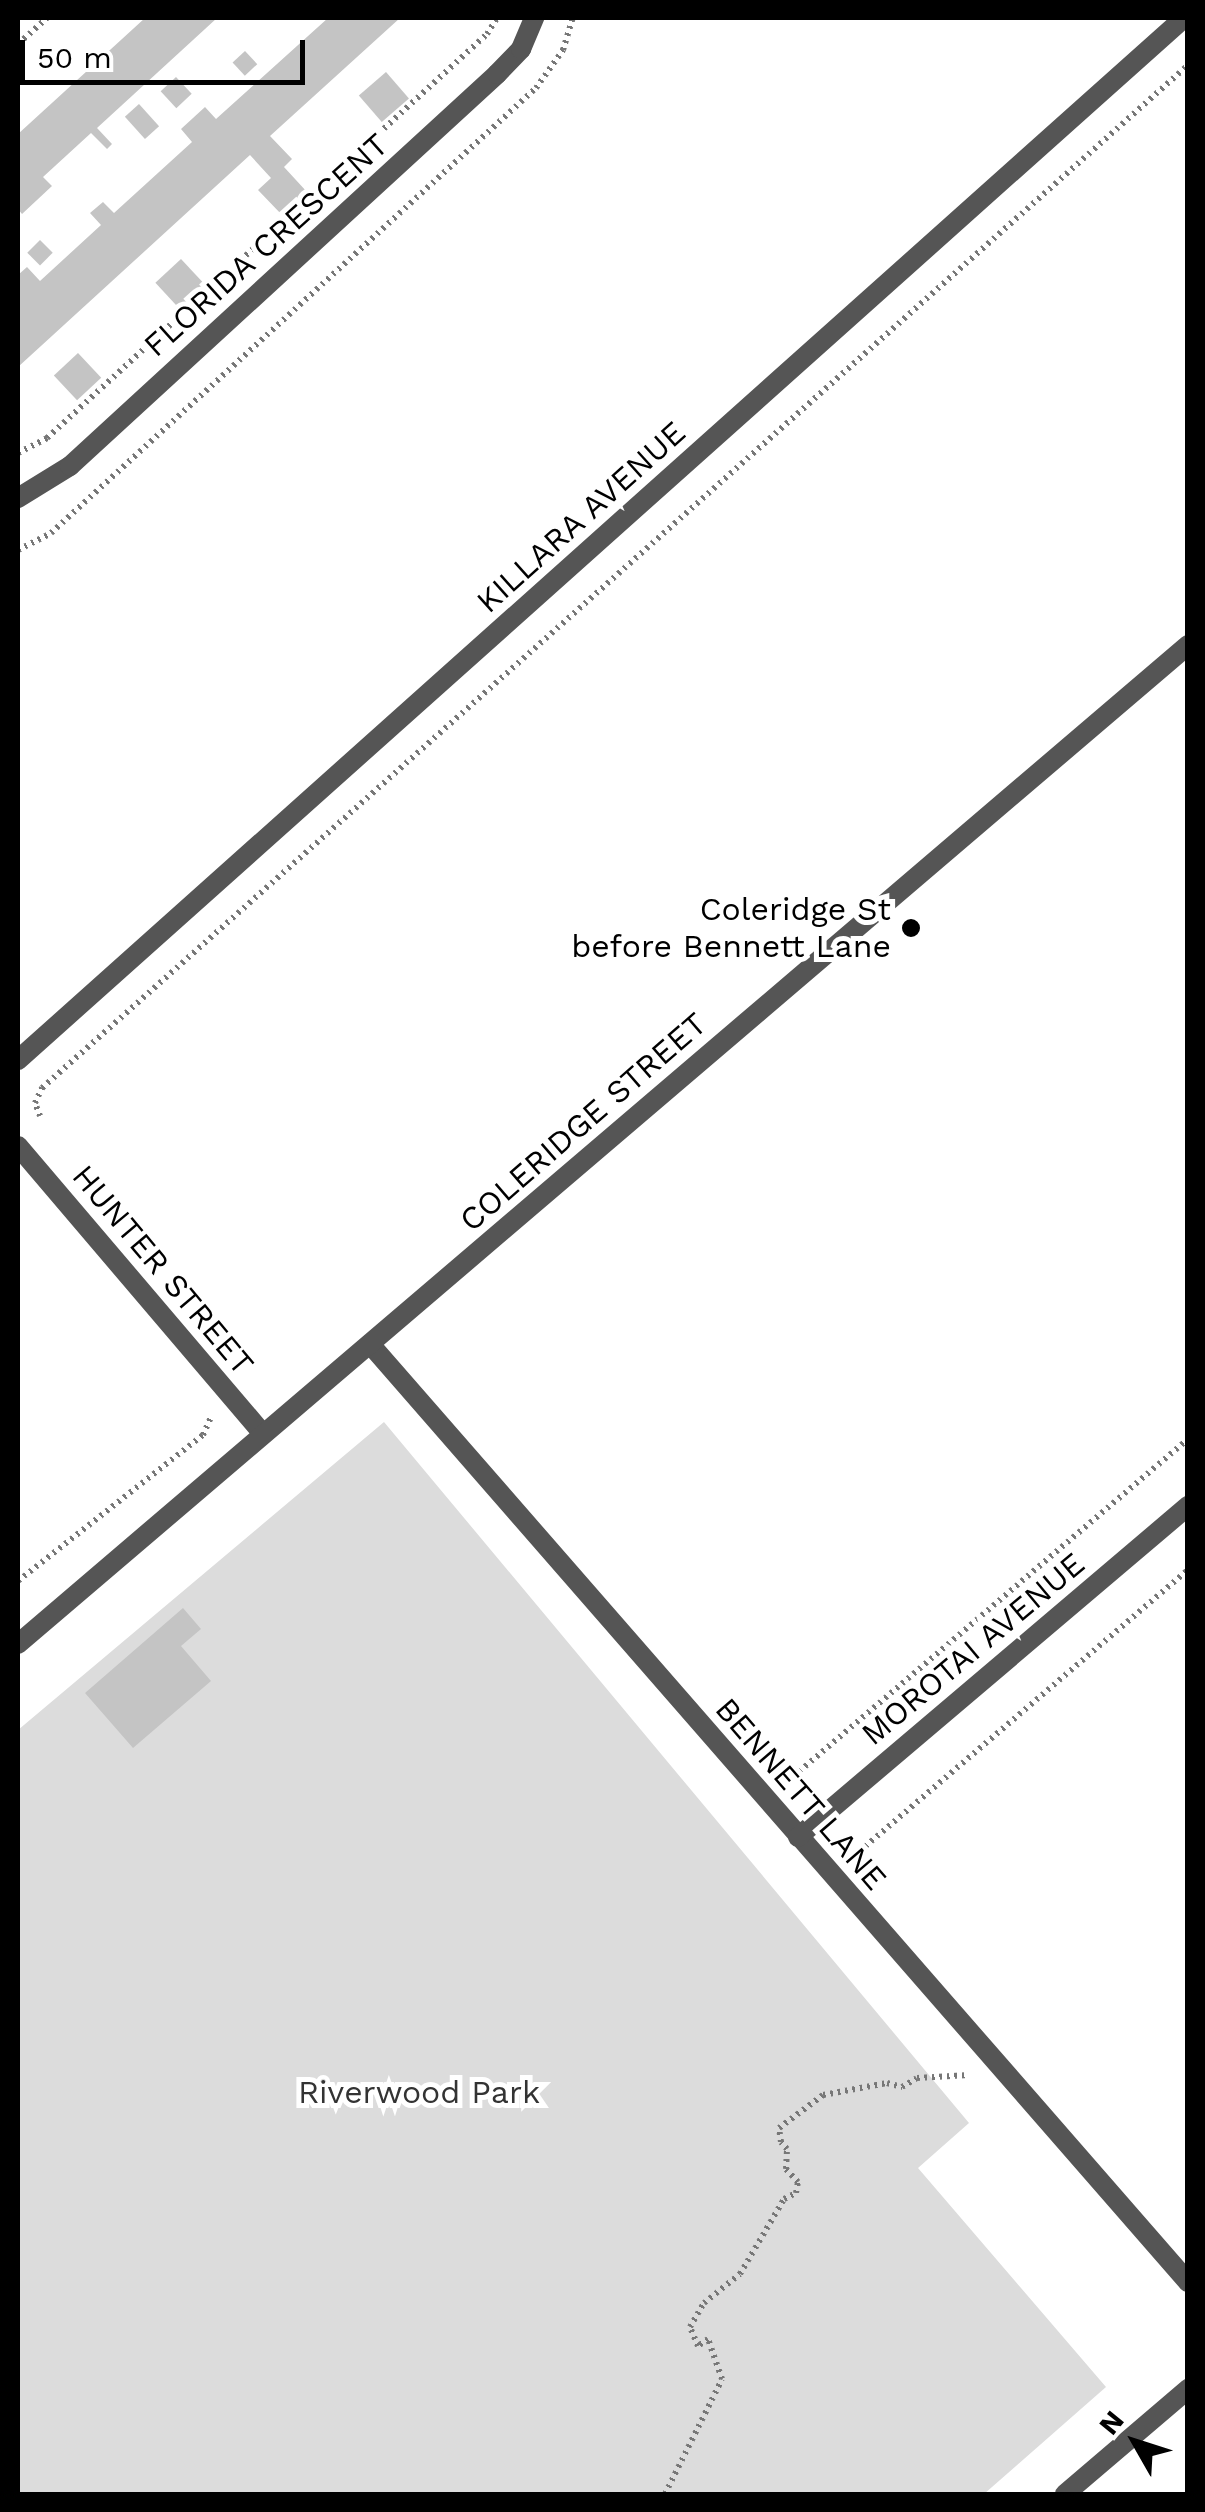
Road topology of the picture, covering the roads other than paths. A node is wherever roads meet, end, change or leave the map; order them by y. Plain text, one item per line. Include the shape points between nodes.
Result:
1 (534, 18) edge
2 (1184, 18) edge
3 (18, 498) edge
4 (1188, 645) edge
5 (18, 1060) edge
6 (18, 1146) edge
7 (370, 1344) junction
8 (263, 1434) junction
9 (1188, 1506) edge
10 (18, 1644) edge
11 (798, 1837) junction
12 (1188, 2282) edge
13 (1188, 2389) edge
14 (1065, 2494) edge

1 - 3 street, FLORIDA CRESCENT via 521,49 497,74 70,466
2 - 5 street, KILLARA AVENUE
4 - 7 street, COLERIDGE STREET
6 - 8 street, HUNTER STREET
7 - 8 street, COLERIDGE STREET
7 - 11 street, BENNETT LANE
8 - 10 street, COLERIDGE STREET
9 - 11 street, MOROTAI AVENUE
11 - 12 street, BENNETT LANE
13 - 14 street

